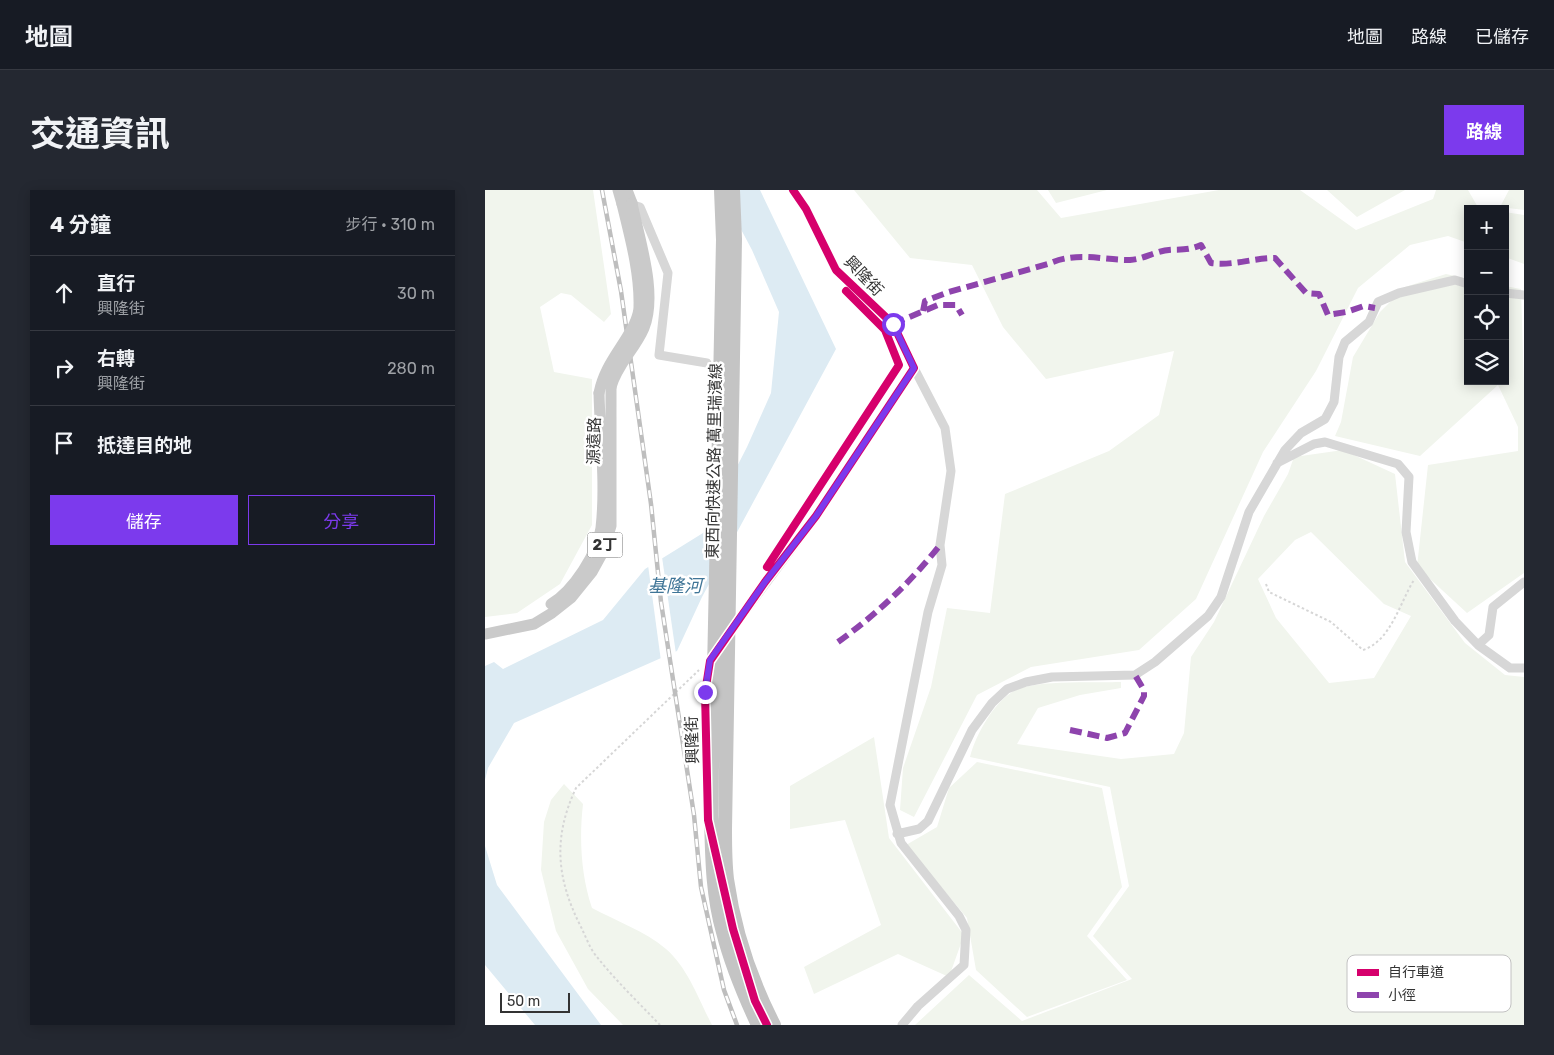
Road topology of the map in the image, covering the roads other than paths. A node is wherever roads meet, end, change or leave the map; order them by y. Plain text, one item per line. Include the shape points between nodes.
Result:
1 (618, 190) edge
2 (627, 190) edge
3 (721, 190) edge
4 (733, 190) edge
5 (793, 190) edge
6 (627, 204) junction
7 (1464, 283) edge
8 (1509, 294) edge
9 (1524, 296) edge
10 (707, 363) dead end
11 (914, 368) junction
12 (1277, 463) junction
13 (1524, 582) edge
14 (485, 626) edge
15 (485, 634) edge
16 (1478, 645) junction
17 (1524, 668) edge
18 (897, 834) junction
19 (758, 1025) edge
20 (767, 1025) edge
21 (774, 1025) edge
22 (902, 1025) edge

1 - 6 main road, 源遠路 / 2丁
2 - 6 main road, 源遠路 / 2丁
3 - 19 highway, 東西向快速公路 萬里瑞濱線, bridge via 723,240 711,833 713,879 722,931
4 - 21 highway, 東西向快速公路 萬里瑞濱線, bridge via 727,878 739,937
5 - 11 street, 興隆街 via 836,270 893,324
6 - 10 street via 640,207 668,273 659,355
6 - 14 main road, 源遠路 / 2丁, bridge via 639,308 631,331 606,369 599,393 601,530 593,554 557,601 530,617
6 - 15 main road, 源遠路 / 2丁, bridge via 645,267 648,315 630,353 615,372 611,387 611,526 603,552 571,598 552,613 534,624
7 - 12 street via 1455,280 1399,293 1378,302 1369,322 1345,342 1339,357 1334,402 1325,420 1301,433
8 - 9 street
11 - 18 street, 興隆街 via 945,428 951,470 940,545 941,565 928,612 890,796
11 - 20 street, 興隆街 via 816,516 710,660 705,692 708,820 733,929 755,1001
12 - 16 street via 1314,444 1325,442 1398,464 1409,477 1406,532 1412,562 1455,621
12 - 18 street via 1249,512 1221,597 1208,616 1135,675 1052,677 1007,689 972,730 924,826
13 - 16 street via 1493,608 1489,635
16 - 17 street via 1510,668
18 - 22 street, 興隆街 via 966,930 964,965 918,1006

